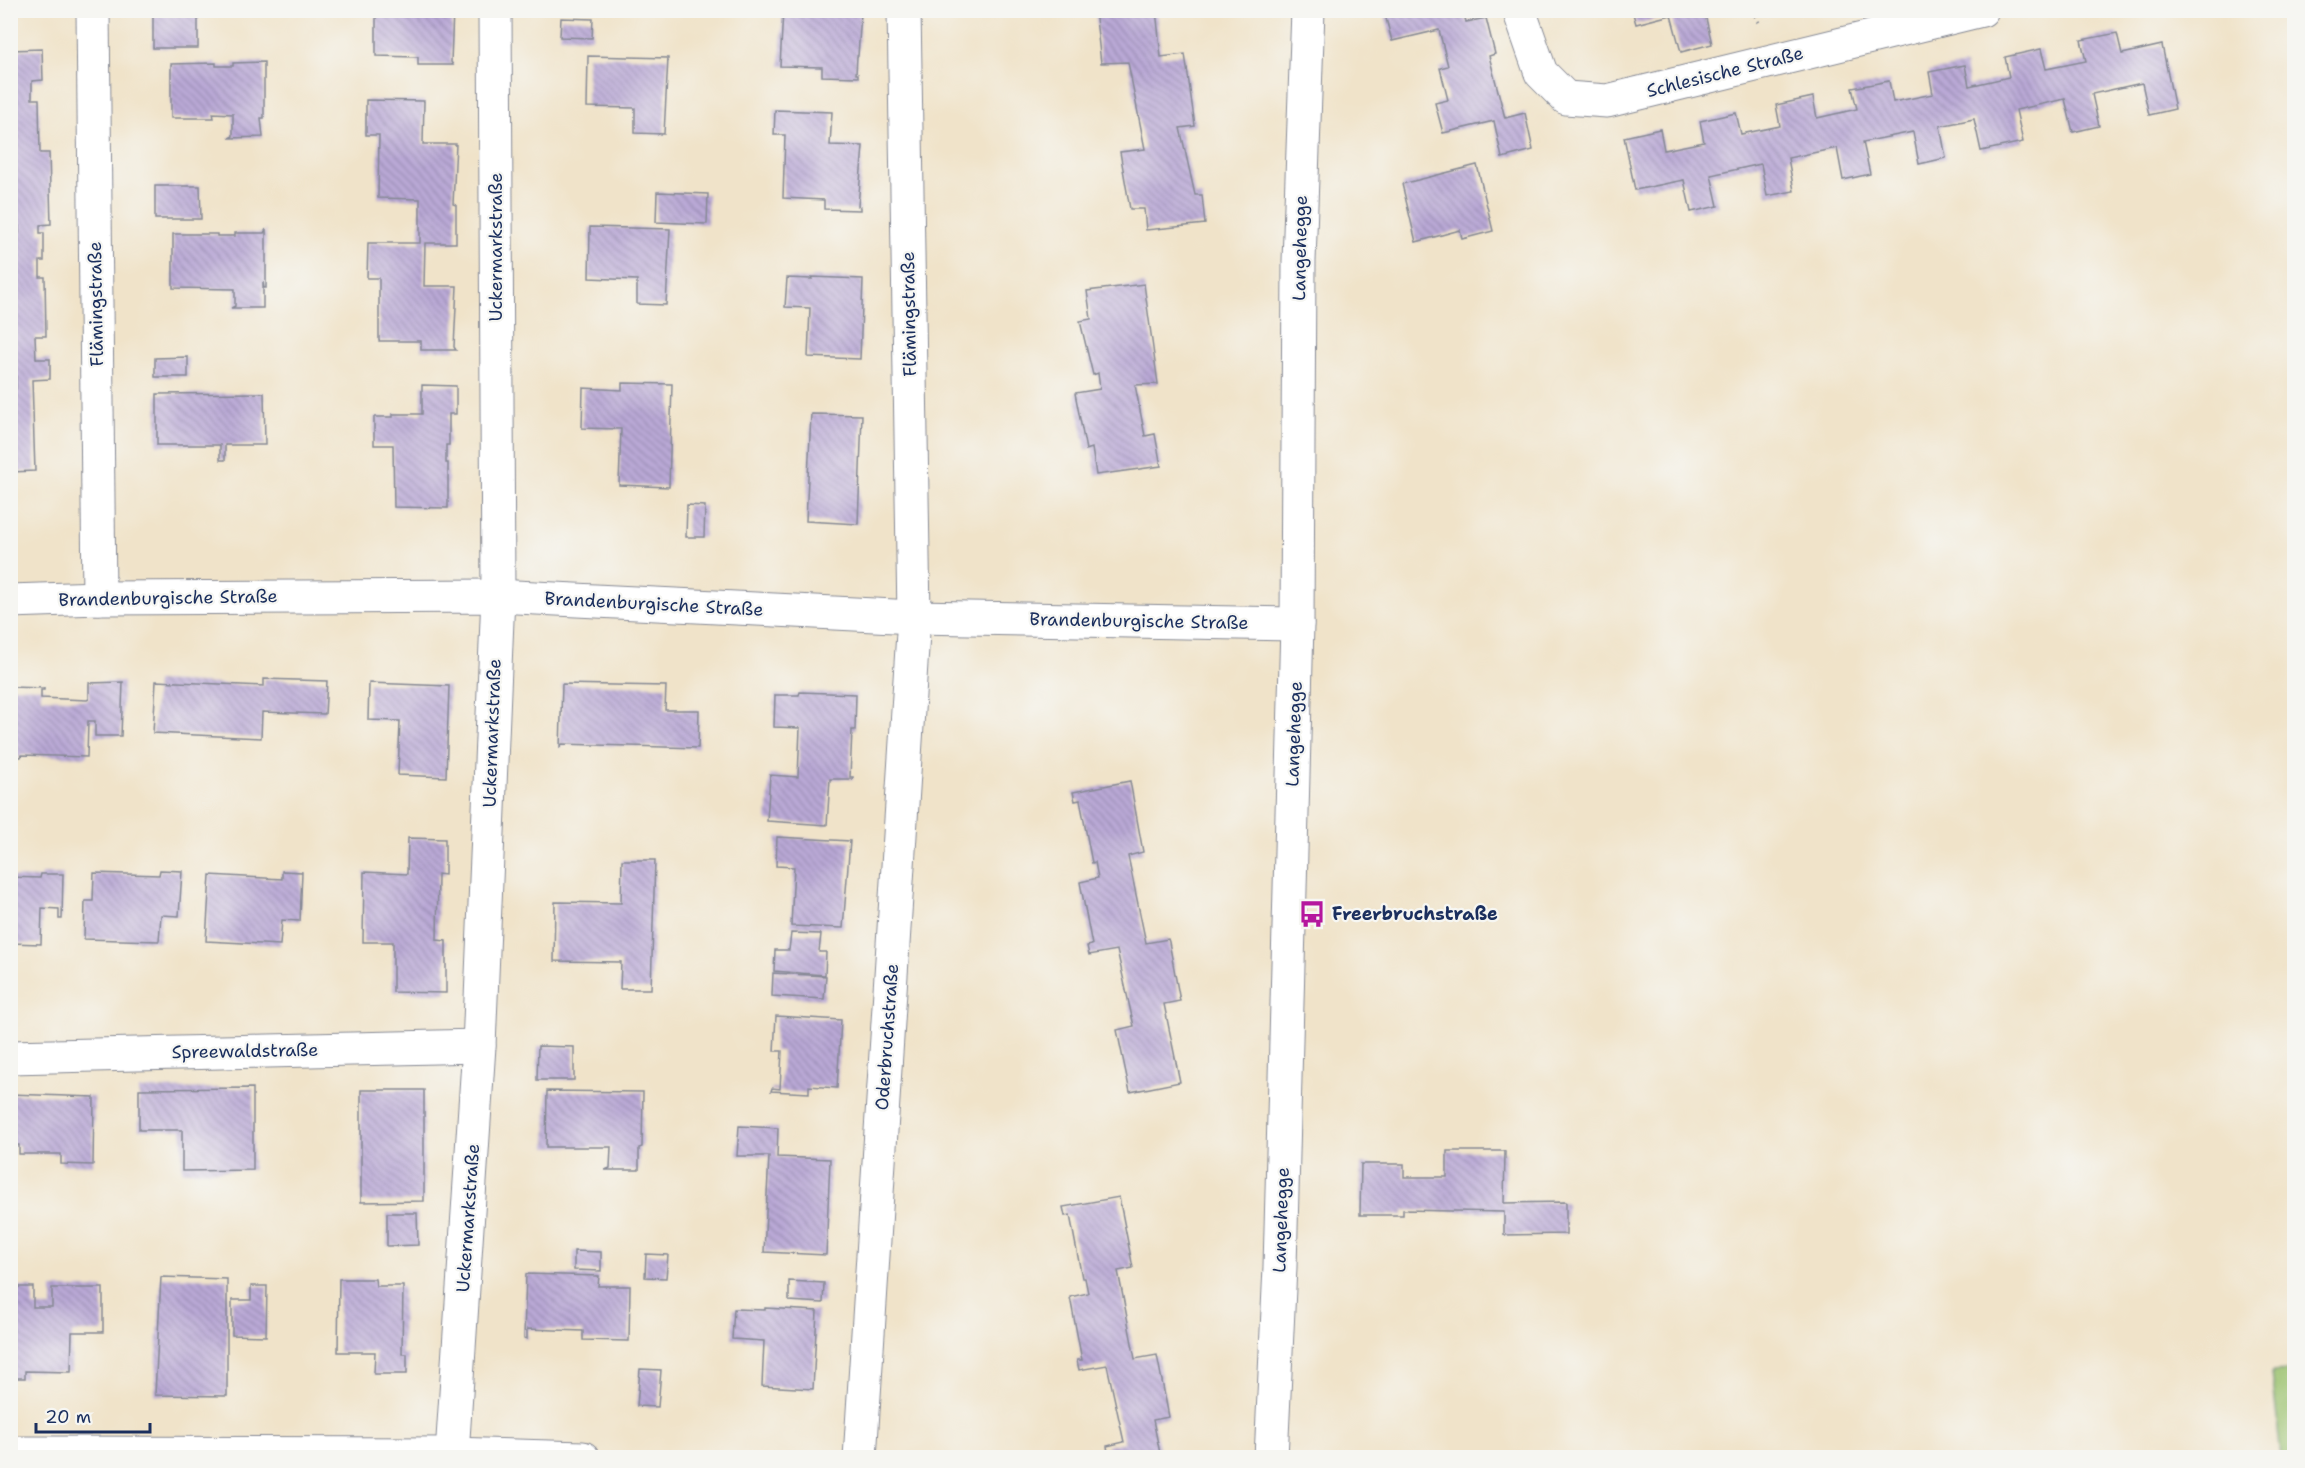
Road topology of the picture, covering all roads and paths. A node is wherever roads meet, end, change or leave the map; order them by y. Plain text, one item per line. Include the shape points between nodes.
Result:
1 (93, 10) edge
2 (495, 10) edge
3 (904, 10) edge
4 (1308, 10) edge
5 (1519, 10) edge
6 (1982, 10) edge
7 (498, 596) junction
8 (99, 598) junction
9 (10, 601) edge
10 (914, 617) junction
11 (1297, 624) junction
12 (479, 1046) junction
13 (10, 1057) edge
14 (10, 1453) edge
15 (452, 1454) junction
16 (583, 1458) edge
17 (860, 1458) edge
18 (1271, 1458) edge

1 - 8 street, Flämingstraße
2 - 7 street, Uckermarkstraße
3 - 10 street, Flämingstraße
4 - 11 street, Langehegge via 1299,261
5 - 6 street, Schlesische Straße via 1541,73 1566,98 1607,101
7 - 8 street, Brandenburgische Straße
7 - 10 street, Brandenburgische Straße
7 - 12 street, Uckermarkstraße
8 - 9 street, Brandenburgische Straße
10 - 11 street, Brandenburgische Straße
10 - 17 street, Oderbruchstraße
11 - 18 street, Langehegge via 1280,1267
12 - 13 street, Spreewaldstraße
12 - 15 street, Uckermarkstraße
14 - 15 street
15 - 16 street

